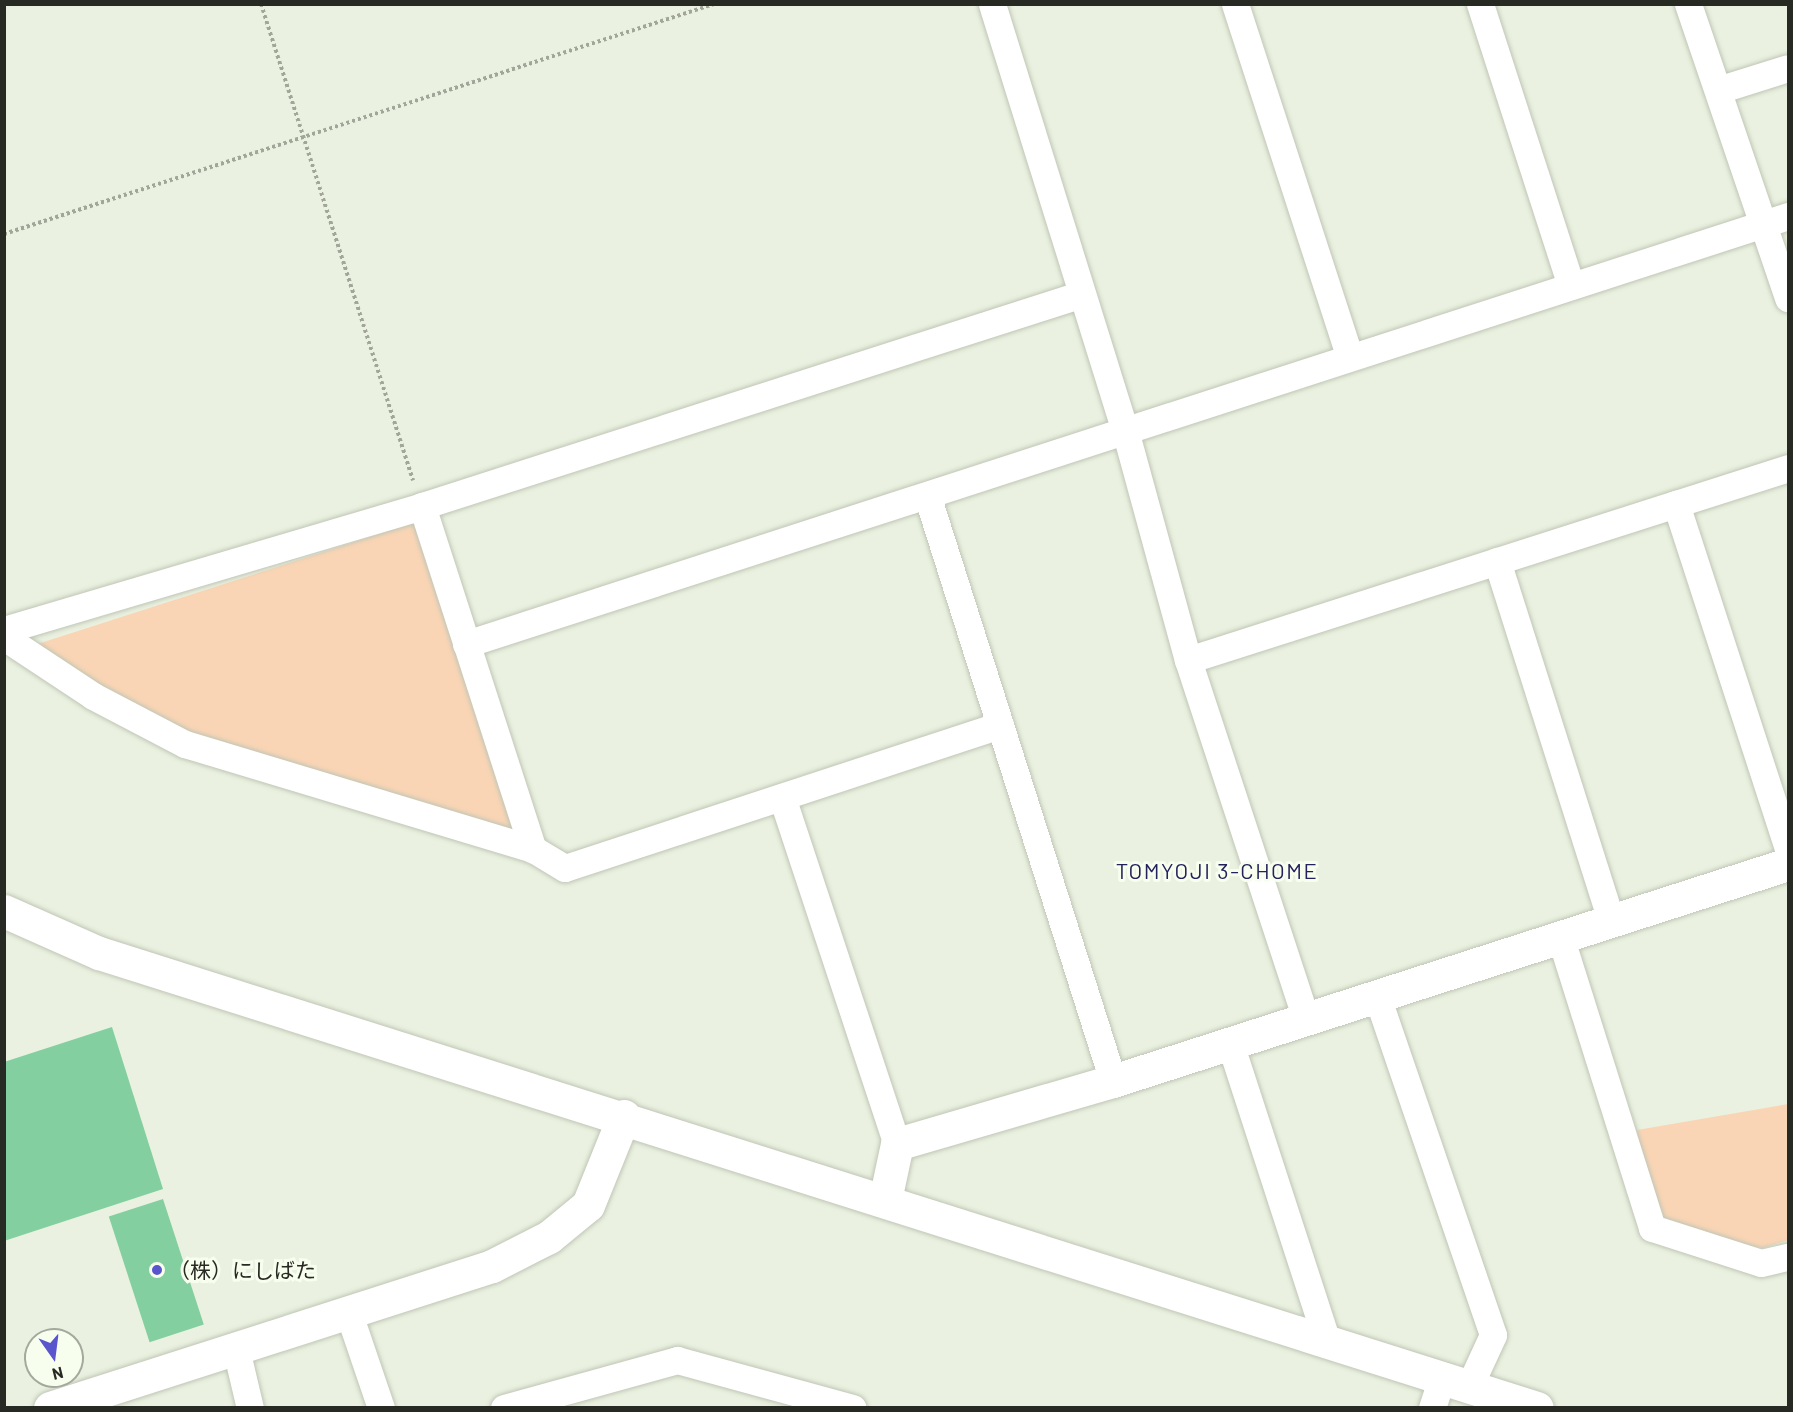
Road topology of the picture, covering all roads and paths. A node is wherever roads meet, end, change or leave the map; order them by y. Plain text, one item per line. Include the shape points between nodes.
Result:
1 (261, 4) edge
2 (714, 4) edge
3 (992, 4) edge
4 (1235, 4) edge
5 (1480, 4) edge
6 (1688, 4) edge
7 (1788, 68) edge
8 (1718, 90) junction
9 (304, 138) junction
10 (1776, 220) edge
11 (4, 234) edge
12 (1571, 286) junction
13 (1082, 294) junction
14 (1788, 298) edge
15 (1349, 355) junction
16 (1125, 430) junction
17 (1788, 468) edge
18 (927, 495) junction
19 (1676, 504) junction
20 (422, 506) junction
21 (1497, 561) junction
22 (4, 630) edge
23 (4, 637) edge
24 (466, 644) junction
25 (1188, 660) junction
26 (1000, 726) junction
27 (782, 797) junction
28 (1788, 848) edge
29 (533, 849) junction
30 (1788, 864) edge
31 (4, 911) edge
32 (1611, 920) junction
33 (1560, 936) junction
34 (1377, 996) junction
35 (1306, 1019) junction
36 (1230, 1043) junction
37 (1113, 1081) junction
38 (624, 1116) junction
39 (897, 1144) junction
40 (885, 1200) junction
41 (1788, 1257) edge
42 (349, 1314) junction
43 (1327, 1341) junction
44 (236, 1349) junction
45 (1448, 1391) edge
46 (50, 1407) edge
47 (250, 1407) edge
48 (381, 1407) edge
49 (504, 1407) edge
50 (854, 1407) edge
51 (1536, 1407) edge

1 - 9 path
2 - 9 path
3 - 13 street
4 - 15 street
5 - 12 street
6 - 8 street
7 - 8 street
8 - 10 street
9 - 11 path
9 - 20 path
10 - 12 street
10 - 14 street
12 - 15 street
13 - 16 street
13 - 20 street
15 - 16 street
16 - 18 street
16 - 25 street
17 - 19 street
18 - 24 street
18 - 26 street
19 - 21 street
19 - 28 street
20 - 22 street
20 - 24 street
21 - 25 street
21 - 32 street
23 - 29 street via 93,696 185,744
24 - 29 street
25 - 35 street
26 - 27 street
26 - 37 street
27 - 29 street via 565,868
27 - 39 street
30 - 32 street
31 - 38 street via 99,953
32 - 33 street
33 - 34 street
33 - 41 street via 1652,1228 1761,1263
34 - 35 street
34 - 45 street via 1493,1335
35 - 36 street
36 - 37 street
36 - 43 street
37 - 39 street
38 - 40 street
38 - 42 street via 588,1205 549,1237 492,1266
39 - 40 street
40 - 43 street
42 - 44 street
42 - 48 street
43 - 45 street
44 - 46 street
44 - 47 street
45 - 51 street
49 - 50 street via 677,1360

